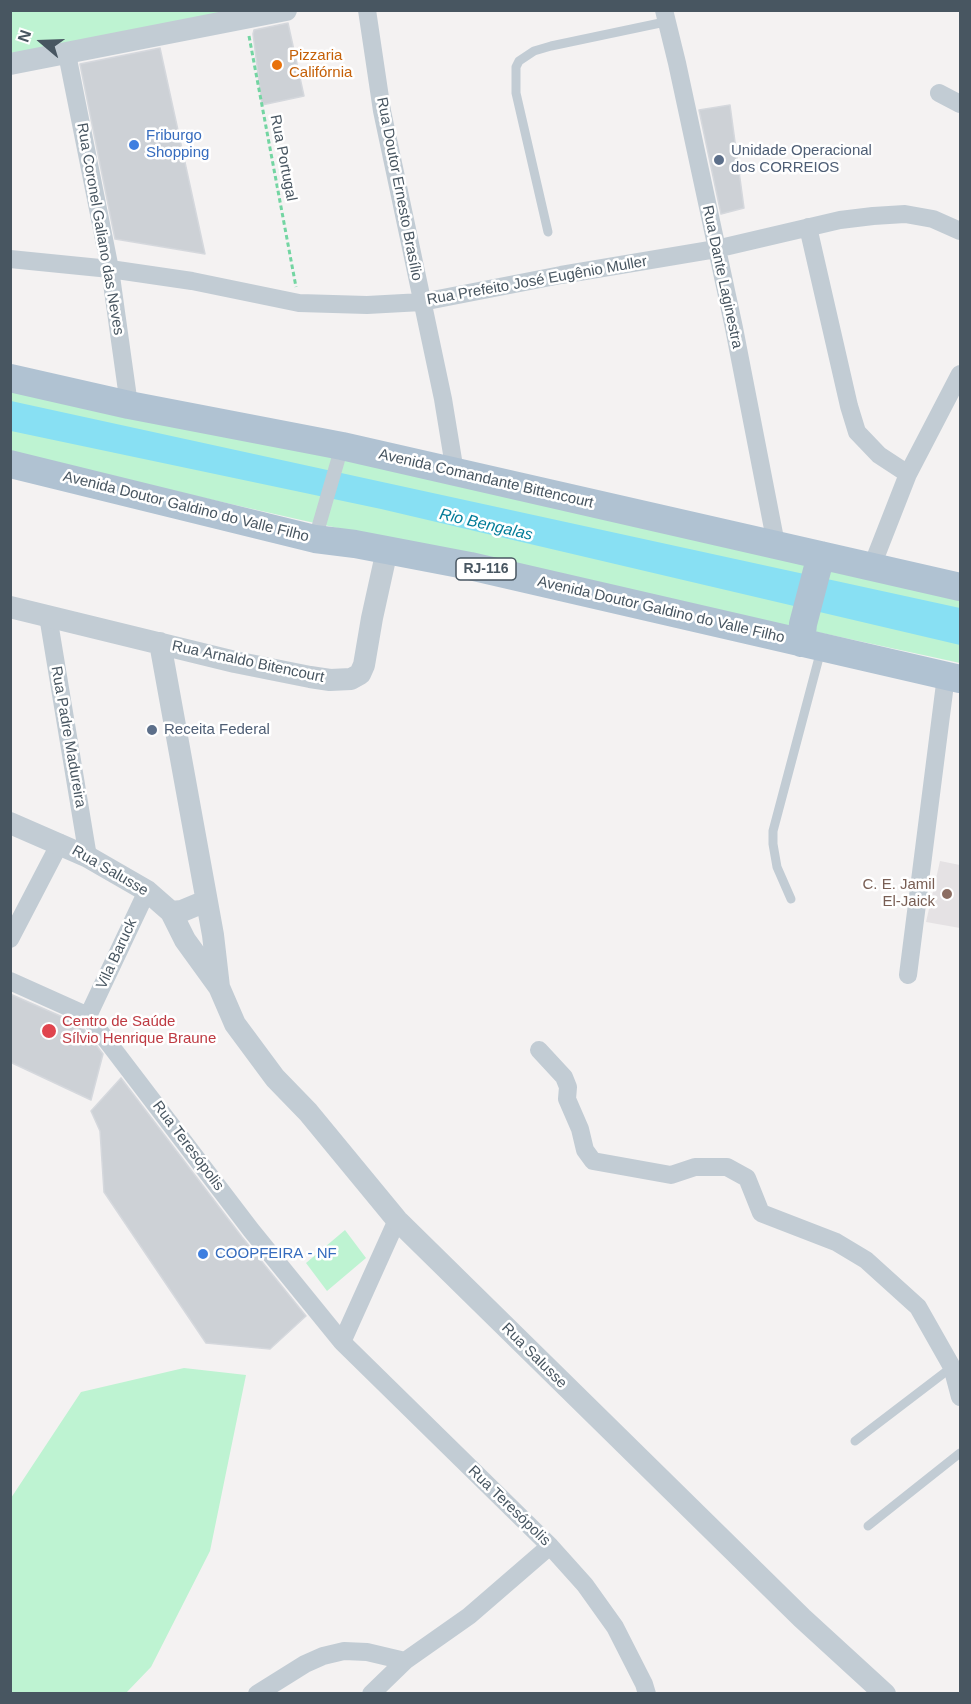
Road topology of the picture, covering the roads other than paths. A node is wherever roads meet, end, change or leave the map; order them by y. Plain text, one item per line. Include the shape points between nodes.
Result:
1 (286, 10) edge
2 (367, 10) edge
3 (665, 16) edge
4 (67, 54) junction
5 (10, 64) edge
6 (939, 93) dead end
7 (960, 104) edge
8 (808, 227) junction
9 (548, 231) dead end
10 (960, 231) edge
11 (716, 249) junction
12 (10, 259) edge
13 (110, 269) junction
14 (422, 302) junction
15 (960, 374) edge
16 (10, 378) edge
17 (129, 405) junction
18 (342, 446) junction
19 (10, 464) edge
20 (455, 472) junction
21 (908, 474) junction
22 (315, 538) junction
23 (776, 544) junction
24 (387, 550) junction
25 (820, 562) junction
26 (872, 566) junction
27 (960, 587) edge
28 (10, 607) edge
29 (48, 616) junction
30 (809, 638) junction
31 (160, 643) junction
32 (953, 677) edge
33 (10, 823) edge
34 (60, 843) junction
35 (88, 857) junction
36 (147, 891) junction
37 (791, 899) dead end
38 (206, 901) junction
39 (171, 912) junction
40 (10, 939) edge
41 (908, 975) dead end
42 (10, 981) edge
43 (219, 987) junction
44 (88, 1016) junction
45 (539, 1050) dead end
46 (397, 1220) junction
47 (342, 1342) junction
48 (952, 1367) junction
49 (960, 1397) edge
50 (855, 1441) dead end
51 (960, 1454) edge
52 (868, 1526) dead end
53 (550, 1546) junction
54 (405, 1660) junction
55 (885, 1693) edge
56 (257, 1694) edge
57 (371, 1694) edge
58 (647, 1694) edge

1 - 4 street
2 - 14 street, Rua Doutor Ernesto Brasílio via 382,111
3 - 9 lane via 551,46 519,61 516,93
3 - 11 street, Rua Dante Laginestra
4 - 5 street
4 - 13 street, Rua Coronel Galiano das Neves
6 - 7 street
8 - 10 street, Rua Prefeito José Eugênio Muller via 905,214 933,219
8 - 11 street, Rua Prefeito José Eugênio Muller
8 - 21 street via 857,432 879,455
11 - 14 street, Rua Prefeito José Eugênio Muller
11 - 23 street, Rua Dante Laginestra
12 - 13 street, Rua Prefeito José Eugênio Muller
13 - 14 street, Rua Prefeito José Eugênio Muller via 299,303
13 - 17 street, Rua Coronel Galiano das Neves
14 - 20 street, Rua Doutor Ernesto Brasílio
15 - 21 street
16 - 17 main road, Avenida Comandante Bittencourt
17 - 18 main road, Avenida Comandante Bittencourt
18 - 20 main road, Avenida Comandante Bittencourt
18 - 22 street
19 - 22 main road, Avenida Doutor Galdino do Valle Filho / RJ-116
20 - 23 main road, Avenida Comandante Bittencourt
21 - 26 street
22 - 24 main road, Avenida Doutor Galdino do Valle Filho / RJ-116
23 - 25 main road, Avenida Comandante Bittencourt
24 - 30 main road, Avenida Doutor Galdino do Valle Filho / RJ-116
24 - 31 street, Rua Arnaldo Bitencourt via 364,665 360,675 351,679 310,677
25 - 26 main road, Avenida Comandante Bittencourt
25 - 30 main road
26 - 27 main road, Avenida Comandante Bittencourt
28 - 29 street, Rua Arnaldo Bitencourt
29 - 31 street, Rua Arnaldo Bitencourt
29 - 35 street, Rua Padre Madureira
30 - 32 main road, Avenida Doutor Galdino do Valle Filho / RJ-116
30 - 37 lane via 773,831 777,867
31 - 38 street
32 - 41 street
33 - 34 street, Rua Salusse
34 - 35 street, Rua Salusse
34 - 40 street
35 - 36 street, Rua Salusse
36 - 39 street, Rua Salusse
36 - 44 street, Vila Baruck
38 - 39 street
38 - 43 street
39 - 43 street via 185,940
42 - 44 street, Rua Teresópolis
43 - 46 street, Rua Salusse via 235,1024 256,1054
44 - 47 street, Rua Teresópolis
45 - 48 street via 564,1077 567,1099 585,1150 593,1161 671,1175 695,1167 727,1167 747,1178 761,1213 836,1242 866,1260 918,1307
46 - 47 street
46 - 55 street, Rua Salusse via 802,1618
47 - 53 street, Rua Teresópolis
48 - 49 street
48 - 50 lane
51 - 52 lane
53 - 54 street via 469,1616
53 - 58 street, Rua Teresópolis via 615,1626
54 - 56 street via 344,1651 304,1664
54 - 57 street

